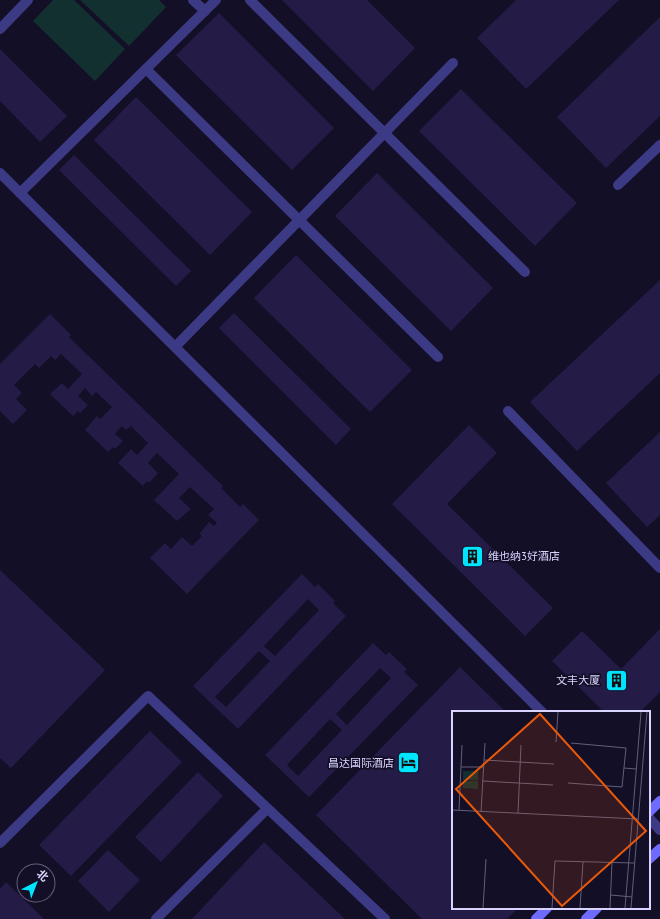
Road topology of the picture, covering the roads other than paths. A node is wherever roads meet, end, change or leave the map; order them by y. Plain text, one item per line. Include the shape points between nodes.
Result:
1 (28, 0) edge
2 (193, 0) edge
3 (216, 0) edge
4 (250, 0) edge
5 (205, 11) junction
6 (0, 29) edge
7 (453, 63) dead end
8 (146, 69) junction
9 (384, 134) junction
10 (660, 144) edge
11 (0, 173) edge
12 (618, 186) dead end
13 (20, 193) junction
14 (299, 220) junction
15 (525, 272) dead end
16 (175, 347) junction
17 (438, 357) dead end
18 (508, 411) dead end
19 (660, 568) edge
20 (541, 711) edge
21 (660, 801) edge
22 (267, 809) junction
23 (650, 811) edge
24 (650, 819) edge
25 (660, 830) edge
26 (0, 844) edge
27 (660, 849) edge
28 (650, 858) edge
29 (546, 909) edge
30 (596, 909) edge
31 (156, 919) edge
32 (386, 919) edge
33 (536, 919) edge
34 (586, 919) edge

1 - 6 street
2 - 5 street
3 - 5 street
4 - 9 street
5 - 8 street
7 - 9 street
8 - 13 street
8 - 14 street
9 - 14 street
9 - 15 street
10 - 12 street
11 - 13 street
13 - 16 street
14 - 16 street
14 - 17 street
16 - 20 street
18 - 19 street
21 - 23 main road
22 - 26 street via 148,696
22 - 31 street
22 - 32 street
24 - 25 street
27 - 28 main road
29 - 33 main road
30 - 34 main road

